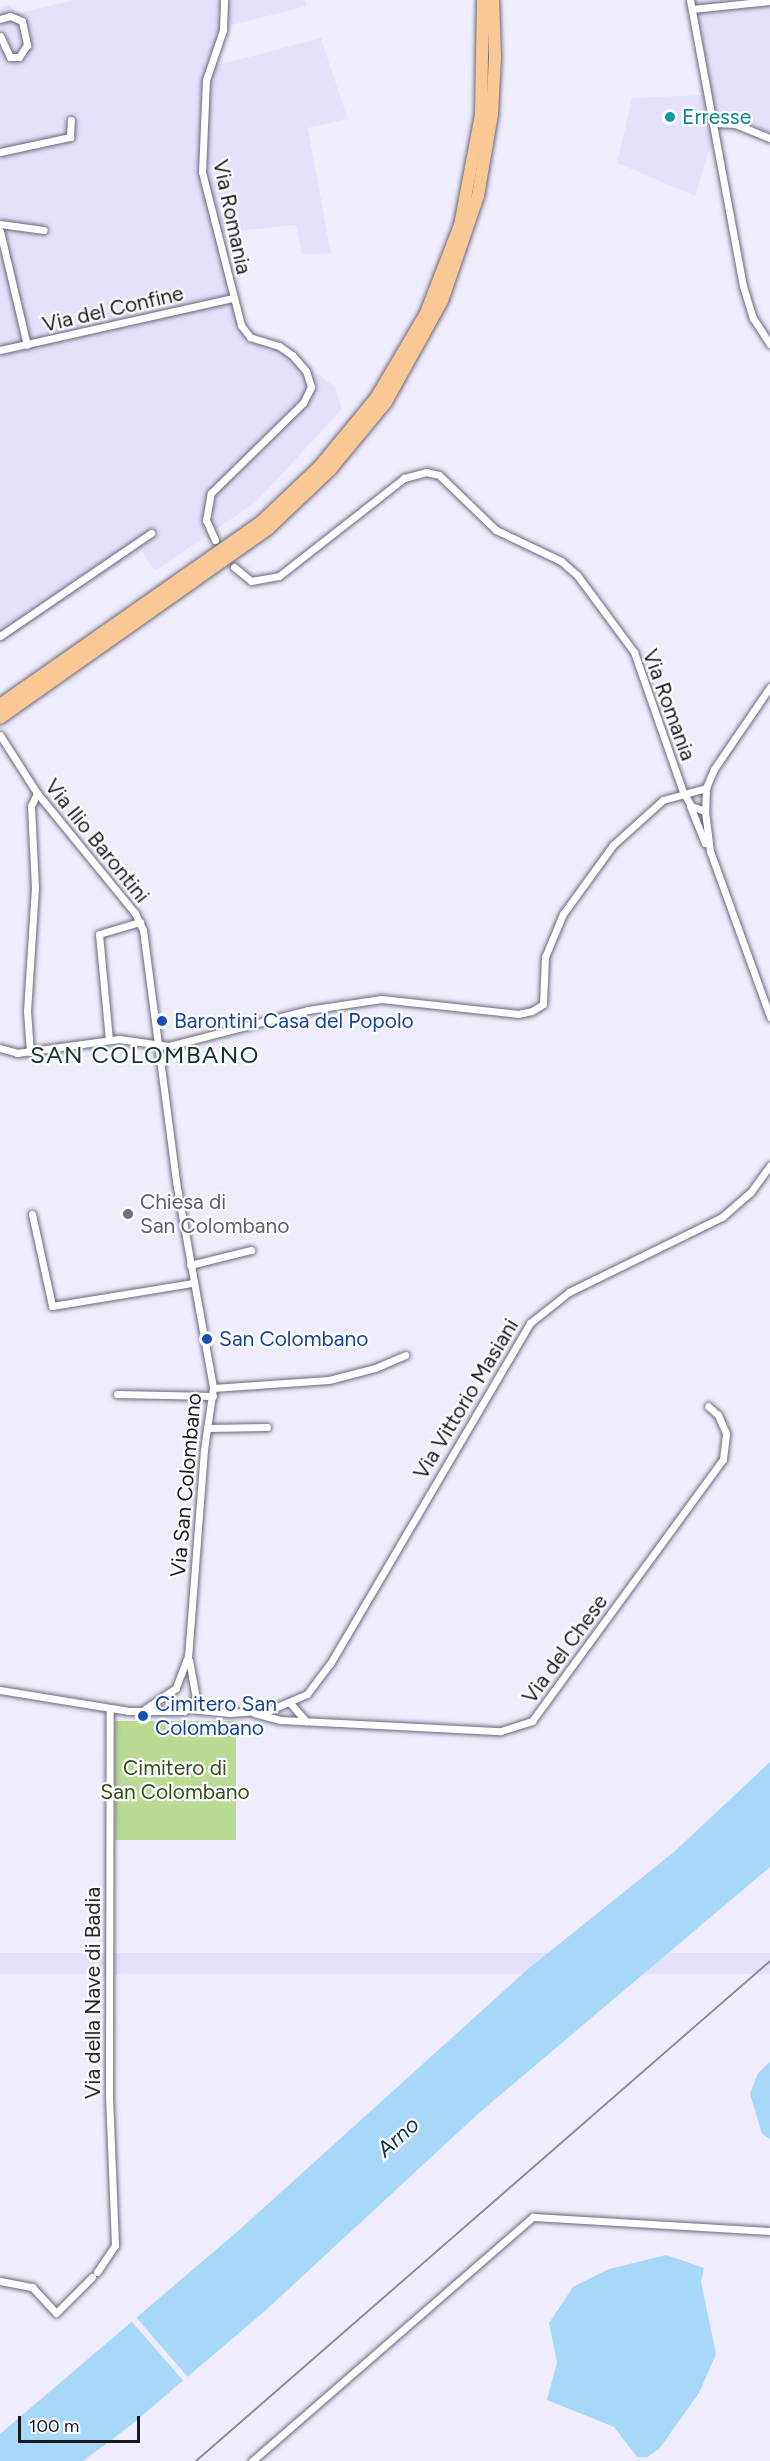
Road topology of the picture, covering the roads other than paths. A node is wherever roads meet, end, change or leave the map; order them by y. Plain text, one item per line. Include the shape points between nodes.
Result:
1 (224, 0) edge
2 (476, 0) edge
3 (483, 0) edge
4 (492, 0) edge
5 (497, 0) edge
6 (690, 0) edge
7 (770, 1) edge
8 (692, 9) junction
9 (0, 19) edge
10 (0, 36) edge
11 (485, 44) junction
12 (495, 57) junction
13 (71, 120) dead end
14 (715, 123) junction
15 (770, 138) edge
16 (0, 152) edge
17 (0, 224) edge
18 (44, 230) dead end
19 (0, 231) edge
20 (232, 298) junction
21 (770, 344) edge
22 (27, 345) junction
23 (0, 350) edge
24 (151, 533) dead end
25 (215, 540) dead end
26 (234, 567) dead end
27 (0, 636) edge
28 (770, 687) edge
29 (0, 705) edge
30 (0, 718) edge
31 (0, 735) edge
32 (706, 788) junction
33 (683, 792) junction
34 (37, 793) junction
35 (687, 801) junction
36 (705, 811) junction
37 (713, 859) junction
38 (140, 922) junction
39 (770, 1017) edge
40 (109, 1040) junction
41 (158, 1046) junction
42 (0, 1048) edge
43 (30, 1052) junction
44 (770, 1165) edge
45 (32, 1214) dead end
46 (251, 1250) dead end
47 (190, 1265) junction
48 (193, 1283) junction
49 (405, 1354) dead end
50 (213, 1392) junction
51 (117, 1394) dead end
52 (708, 1406) dead end
53 (267, 1427) dead end
54 (207, 1428) junction
55 (188, 1656) junction
56 (175, 1689) junction
57 (0, 1690) edge
58 (195, 1693) junction
59 (291, 1704) junction
60 (281, 1707) junction
61 (110, 1708) junction
62 (204, 1708) junction
63 (145, 1709) junction
64 (178, 1709) junction
65 (189, 1709) junction
66 (252, 1713) junction
67 (281, 1720) junction
68 (306, 1720) junction
69 (770, 2231) edge
70 (0, 2281) edge
71 (252, 2461) edge

1 - 20 street, Via Romania via 223,30 206,80 201,148 202,172
2 - 11 highway
3 - 11 highway
4 - 12 highway
5 - 12 highway via 500,40
6 - 8 street
7 - 8 street
8 - 14 street
9 - 10 street via 10,16 22,21 27,45 19,57 10,57
11 - 29 highway via 478,144 460,225 426,313 369,407 320,466 261,522
12 - 30 highway via 488,147 472,221 427,334 372,421 330,470 268,529
13 - 16 street via 70,136
14 - 15 street via 735,124
14 - 21 street via 743,286 753,318
17 - 18 street
19 - 22 street
20 - 22 street, Via del Confine
20 - 25 street, Via Romania via 249,336 279,346 306,371 311,387 303,404 211,493 206,520
22 - 23 street, Via del Confine
24 - 27 street
26 - 33 street, Via Romania via 251,581 279,576 393,485 415,474 432,472 496,530 561,561 577,575 634,652
28 - 32 street via 714,769
31 - 34 street, Via Ilio Barontini
32 - 33 street
32 - 36 street
33 - 35 street
33 - 41 street via 651,809 613,845 584,883 552,939 545,957 543,1004 532,1011 518,1014 395,999 364,1000
34 - 38 street, Via Ilio Barontini
34 - 43 street via 31,806 35,888 27,1011
35 - 36 street
35 - 37 street
36 - 37 street
37 - 39 street
38 - 40 street via 99,934
38 - 41 street, Via Ilio Barontini via 151,973
40 - 41 street
40 - 43 street
41 - 47 street, Via San Colombano
42 - 43 street
44 - 59 street, Via Vittorio Masiani via 750,1193 722,1217 569,1292 530,1323 330,1664 316,1685
45 - 48 street via 52,1306
46 - 47 street
47 - 48 street, Via San Colombano
48 - 50 street, Via San Colombano
49 - 50 street via 375,1368 329,1380
50 - 51 street
50 - 54 street, Via San Colombano
52 - 68 street, Via del Chese via 718,1414 726,1433 723,1459 532,1721 501,1731
53 - 54 street
54 - 55 street, Via San Colombano
55 - 56 street, Via San Colombano
55 - 58 street, Via San Colombano
56 - 58 street via 186,1685
56 - 63 street
56 - 64 street via 172,1702
57 - 61 street
58 - 62 street
58 - 65 street
59 - 60 street, Via del Chese
59 - 68 street
60 - 66 street, Via del Chese
60 - 67 street
61 - 63 street
61 - 70 street, Via della Nave di Badia via 109,2093 115,2245 95,2275 56,2313 32,2287
62 - 65 street, Via del Chese
62 - 66 street, Via del Chese
63 - 64 street
64 - 65 street
66 - 67 street, Via del Chese
67 - 68 street, Via del Chese
69 - 71 street via 532,2217

